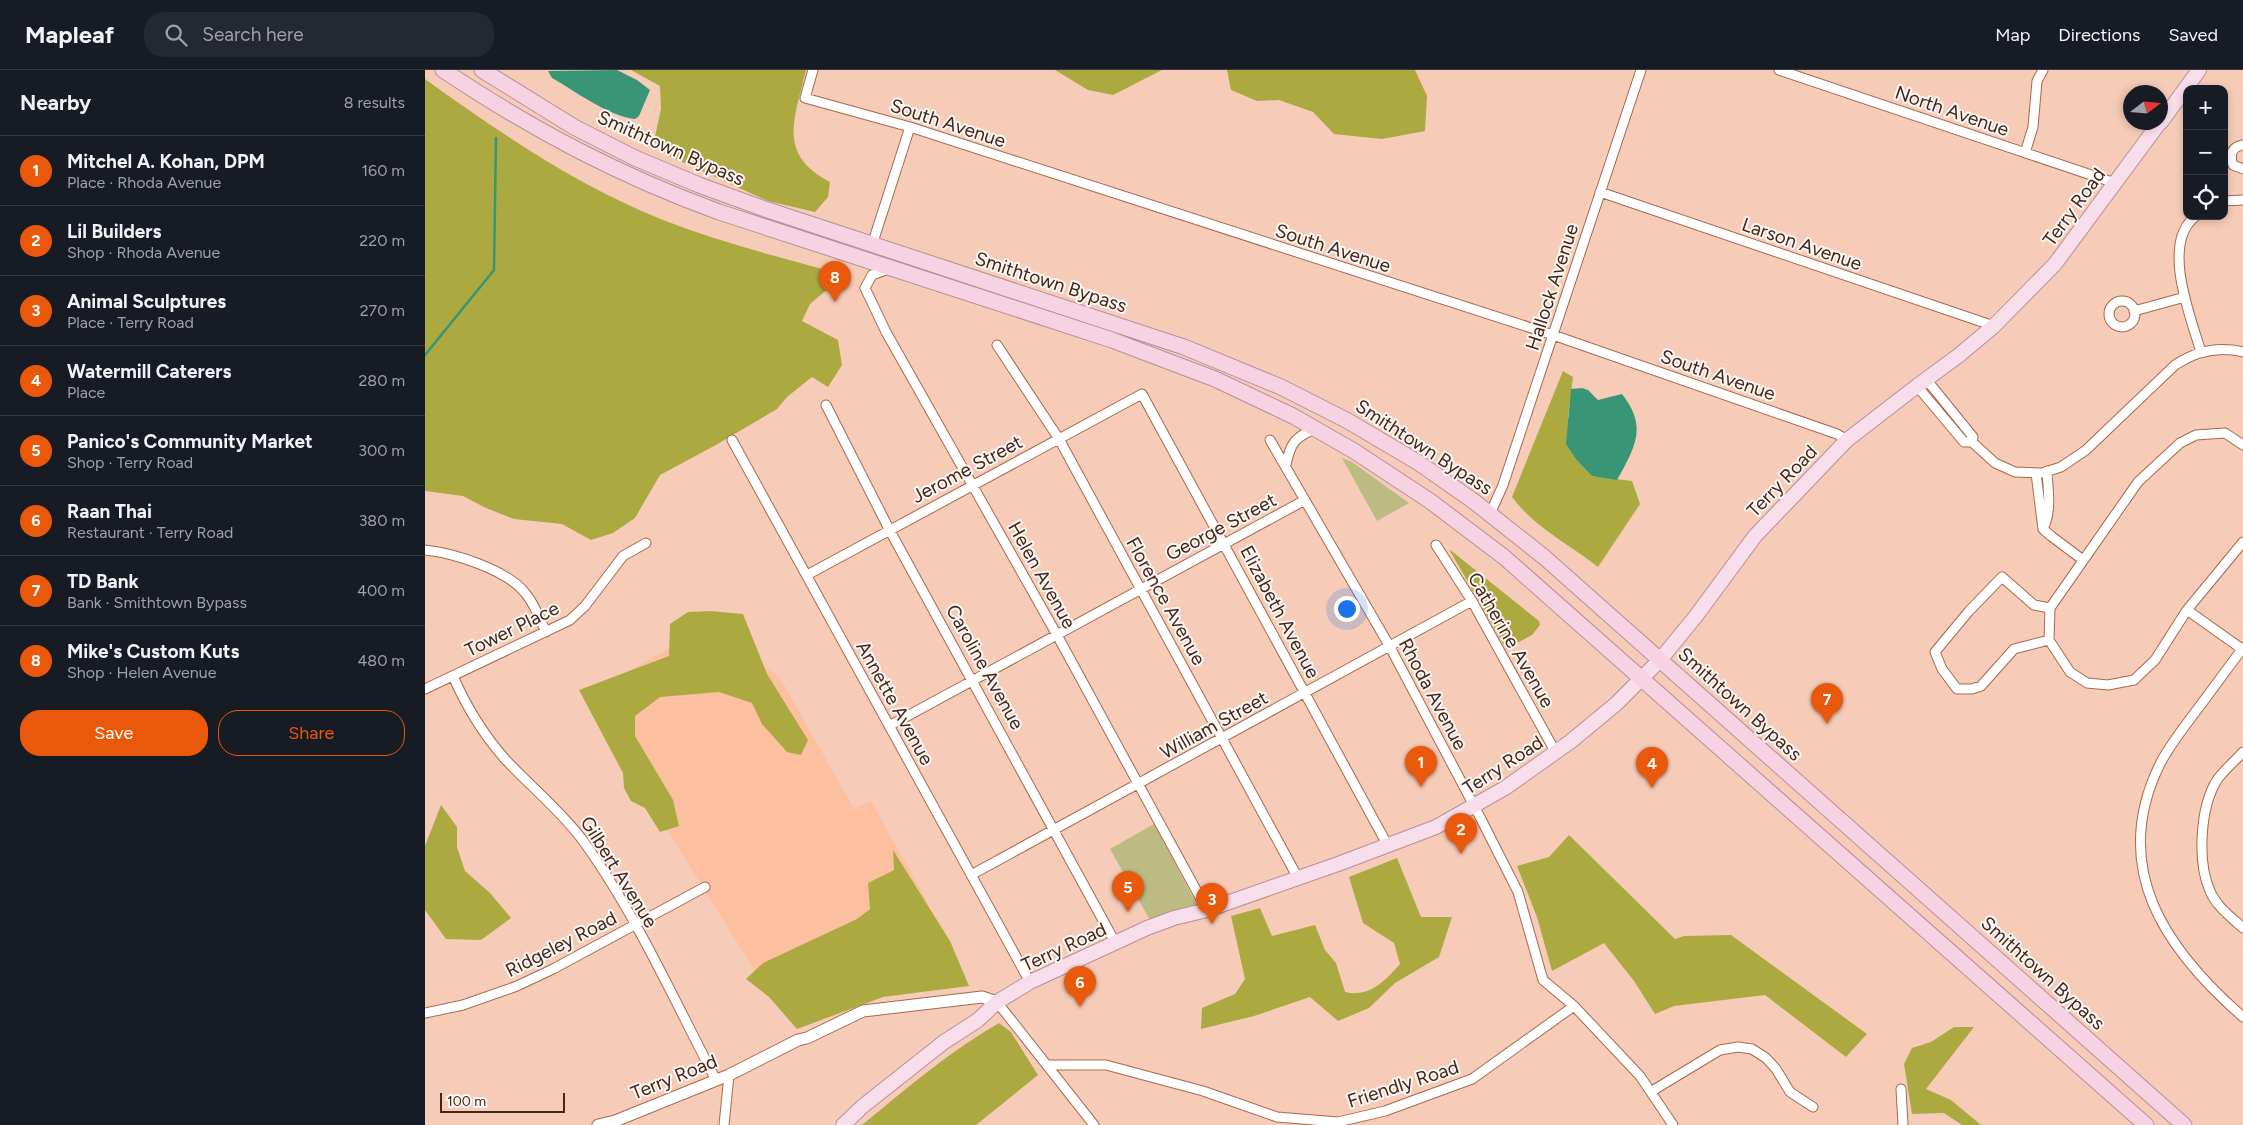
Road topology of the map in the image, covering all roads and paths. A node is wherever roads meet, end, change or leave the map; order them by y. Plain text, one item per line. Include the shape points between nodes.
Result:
1 (443, 70) edge
2 (482, 70) edge
3 (813, 70) edge
4 (1641, 70) edge
5 (1779, 70) edge
6 (2043, 70) edge
7 (2199, 70) edge
8 (2168, 111) edge
9 (910, 127) junction
10 (2154, 130) edge
11 (2243, 145) edge
12 (2025, 153) junction
13 (2243, 169) edge
14 (2115, 183) junction
15 (1601, 192) junction
16 (2243, 200) edge
17 (2228, 201) edge
18 (2193, 220) edge
19 (872, 245) junction
20 (890, 268) junction
21 (2185, 297) junction
22 (2134, 311) dead end
23 (1994, 326) junction
24 (1553, 335) junction
25 (997, 345) dead end
26 (2201, 352) junction
27 (2243, 352) edge
28 (1922, 382) junction
29 (1142, 394) joint
30 (826, 405) dead end
31 (1316, 429) junction
32 (1059, 439) junction
33 (732, 440) dead end
34 (1270, 440) dead end
35 (1847, 440) junction
36 (2243, 445) edge
37 (1286, 464) junction
38 (2047, 471) junction
39 (2036, 473) junction
40 (973, 484) junction
41 (1305, 500) junction
42 (1490, 514) junction
43 (889, 529) junction
44 (2043, 529) junction
45 (2243, 542) edge
46 (646, 543) dead end
47 (1224, 543) junction
48 (1435, 545) dead end
49 (425, 550) edge
50 (2083, 560) junction
51 (807, 575) junction
52 (1140, 589) junction
53 (1473, 601) junction
54 (2050, 608) junction
55 (2187, 610) junction
56 (546, 632) junction
57 (1057, 635) junction
58 (2049, 640) junction
59 (1390, 647) junction
60 (2243, 648) edge
61 (1660, 660) junction
62 (453, 676) junction
63 (1642, 679) junction
64 (974, 680) junction
65 (425, 689) edge
66 (1305, 694) junction
67 (889, 726) junction
68 (1223, 740) junction
69 (2243, 752) edge
70 (1556, 753) junction
71 (1138, 785) junction
72 (1475, 806) junction
73 (1055, 830) junction
74 (1388, 846) junction
75 (971, 875) junction
76 (1298, 878) junction
77 (705, 887) dead end
78 (1207, 910) junction
79 (634, 924) junction
80 (2243, 928) edge
81 (1116, 944) junction
82 (1030, 982) junction
83 (2224, 998) junction
84 (997, 1002) junction
85 (1574, 1006) junction
86 (2243, 1010) edge
87 (425, 1013) edge
88 (2243, 1018) edge
89 (1048, 1065) junction
90 (729, 1075) junction
91 (716, 1080) junction
92 (1901, 1089) dead end
93 (1652, 1091) junction
94 (1813, 1107) dead end
95 (598, 1125) edge
96 (724, 1125) edge
97 (843, 1125) edge
98 (1094, 1125) edge
99 (1673, 1125) edge
100 (1903, 1125) edge
101 (2146, 1125) edge
102 (2184, 1125) edge

1 - 20 highway, Smithtown Bypass via 546,135 634,178 719,212
2 - 19 highway, Smithtown Bypass via 553,116 655,167 740,201
3 - 9 street, South Avenue via 805,98
4 - 15 street, Hallock Avenue
5 - 12 street, North Avenue
6 - 12 street via 2037,81 2033,126
7 - 8 main road, Terry Road
9 - 19 street
9 - 24 street, South Avenue
10 - 14 main road, Terry Road
11 - 13 street via 2235,147 2231,158 2233,164
12 - 14 street, North Avenue
14 - 23 main road, Terry Road via 2055,264
15 - 23 street, Larson Avenue
15 - 24 street, Hallock Avenue
16 - 17 street
18 - 21 street via 2181,236 2179,262
19 - 42 highway, Smithtown Bypass via 1175,344 1255,375 1383,440
20 - 31 highway, Smithtown Bypass via 1162,358 1241,391
20 - 40 street, Helen Avenue via 872,274 865,291
21 - 22 street
21 - 26 street
23 - 28 main road, Terry Road
24 - 35 street, South Avenue
24 - 42 street, Hallock Avenue via 1503,485
25 - 32 street, Florence Avenue
26 - 27 street via 2222,349
26 - 38 street via 2175,365 2071,462
28 - 35 main road, Terry Road
28 - 39 street via 1964,442 1972,442 2000,466 2015,472
29 - 32 street, Jerome Street
29 - 47 street, Elizabeth Avenue
30 - 43 street, Caroline Avenue
31 - 37 street via 1301,434 1292,442
31 - 63 highway, Smithtown Bypass via 1375,464 1462,524
32 - 40 street, Jerome Street
32 - 52 street, Florence Avenue
33 - 51 street, Annette Avenue
34 - 37 street, Rhoda Avenue
35 - 61 main road, Terry Road via 1755,536
36 - 50 street via 2225,433 2196,435 2180,443 2138,482
37 - 41 street, Rhoda Avenue
38 - 39 street
38 - 44 street via 2049,506
39 - 44 street
40 - 43 street, Jerome Street
40 - 57 street, Helen Avenue
41 - 47 street, George Street
41 - 59 street, Rhoda Avenue
42 - 61 highway, Smithtown Bypass via 1544,557
43 - 51 street, Jerome Street
43 - 64 street, Caroline Avenue
44 - 50 street
45 - 55 street
46 - 56 street, Tower Place via 623,556 585,606 570,620
47 - 52 street, George Street
47 - 66 street, Elizabeth Avenue
48 - 53 street, Catherine Avenue
49 - 56 street via 481,565 511,580 526,593
50 - 54 street
51 - 67 street, Annette Avenue
52 - 57 street, George Street
52 - 68 street, Florence Avenue
53 - 59 street, William Street
53 - 70 street, Catherine Avenue
54 - 58 street
54 - 58 street via 2034,604 2002,577 1935,652 1942,669 1957,689 1973,689 1981,686 2014,649
55 - 58 street via 2155,660 2133,680 2108,685 2087,683 2070,672
55 - 60 street
56 - 62 street, Tower Place
57 - 64 street, George Street
57 - 71 street, Helen Avenue
59 - 66 street, William Street
59 - 72 street, Rhoda Avenue
60 - 83 street via 2162,760 2151,783 2141,835 2144,877 2155,911 2181,954
61 - 63 main road, Terry Road
61 - 102 highway, Smithtown Bypass
62 - 65 street, Tower Place
62 - 79 street, Gilbert Avenue via 482,731 505,759 565,818
63 - 70 main road, Terry Road
63 - 101 highway, Smithtown Bypass
64 - 67 street, George Street
64 - 73 street, Caroline Avenue
66 - 68 street, William Street
66 - 74 street, Elizabeth Avenue
67 - 75 street, Annette Avenue
68 - 71 street, William Street
68 - 76 street, Florence Avenue
69 - 80 street via 2217,780 2206,807 2201,836 2209,890 2218,904
70 - 72 main road, Terry Road
71 - 73 street, William Street
71 - 78 street, Helen Avenue
72 - 74 main road, Terry Road via 1447,822
72 - 85 street, Rhoda Avenue via 1517,892 1543,980
73 - 75 street, William Street
73 - 81 street, Caroline Avenue
74 - 76 main road, Terry Road
75 - 82 street, Annette Avenue
76 - 78 main road, Terry Road
77 - 79 street, Ridgeley Road
78 - 81 main road, Terry Road via 1156,925
79 - 87 street, Ridgeley Road via 517,986 463,1005
79 - 91 street, Gilbert Avenue
81 - 82 main road, Terry Road
82 - 84 main road, Terry Road
83 - 86 street
83 - 88 street
84 - 89 street
84 - 90 street, Terry Road via 982,997 863,1011
84 - 97 main road
85 - 89 street, Friendly Road via 1472,1079 1385,1111 1338,1122 1277,1117 1203,1091 1106,1065
85 - 93 street, Rhoda Avenue
89 - 98 street
90 - 91 street, Terry Road
90 - 96 street
91 - 95 street, Terry Road
92 - 100 street
93 - 94 street via 1720,1050 1738,1047 1752,1049 1766,1058 1790,1092
93 - 99 street, Rhoda Avenue

